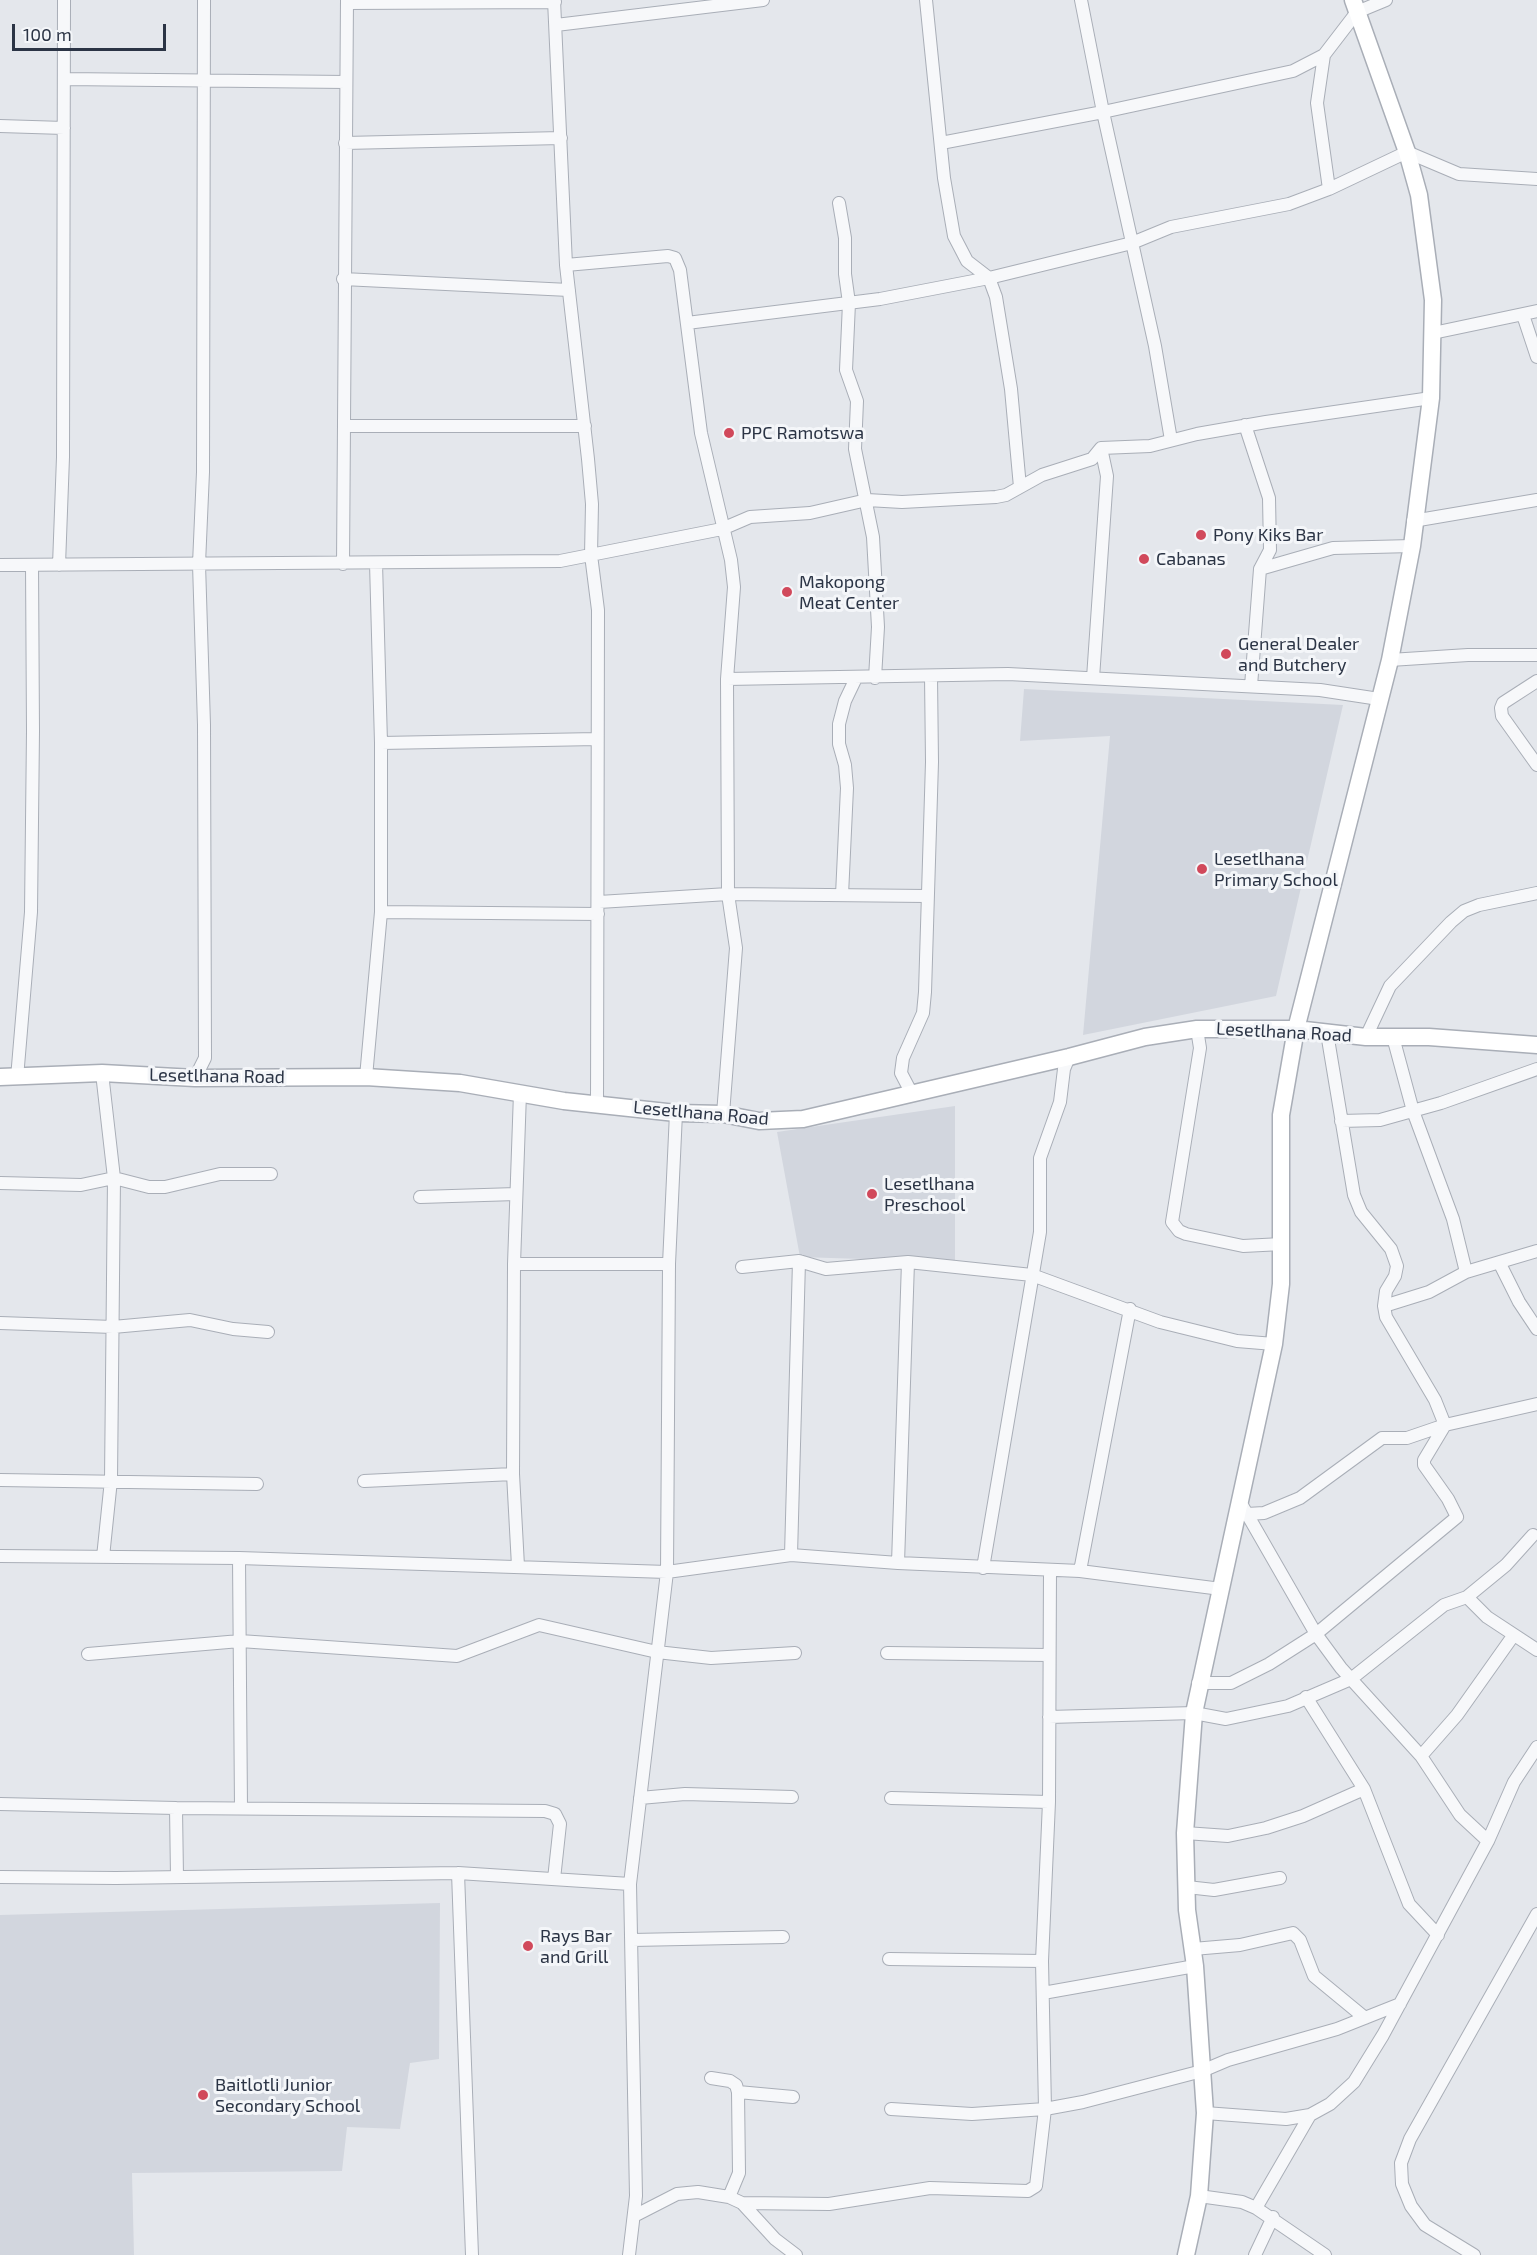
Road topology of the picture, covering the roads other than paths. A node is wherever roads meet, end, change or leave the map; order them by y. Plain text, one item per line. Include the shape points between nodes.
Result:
1 (64, 0) edge
2 (204, 0) edge
3 (760, 0) edge
4 (926, 0) edge
5 (1082, 0) edge
6 (1386, 0) edge
7 (554, 1) edge
8 (347, 2) edge
9 (695, 4) edge
10 (1355, 6) edge
11 (556, 25) junction
12 (1324, 55) junction
13 (64, 79) junction
14 (205, 79) junction
15 (346, 82) junction
16 (1103, 112) junction
17 (0, 126) edge
18 (64, 128) junction
19 (561, 138) junction
20 (345, 142) junction
21 (941, 143) junction
22 (1407, 152) junction
23 (1537, 179) edge
24 (1329, 189) junction
25 (839, 203) dead end
26 (1132, 243) junction
27 (566, 265) junction
28 (989, 278) junction
29 (343, 279) junction
30 (568, 290) junction
31 (849, 303) junction
32 (1537, 311) edge
33 (1522, 315) junction
34 (687, 323) junction
35 (1433, 333) junction
36 (1537, 357) edge
37 (1431, 398) junction
38 (1245, 425) junction
39 (346, 426) junction
40 (585, 426) junction
41 (1171, 440) junction
42 (1101, 448) junction
43 (1020, 487) junction
44 (867, 500) junction
45 (1537, 501) edge
46 (1413, 521) junction
47 (722, 529) junction
48 (1412, 546) junction
49 (591, 555) junction
50 (376, 563) junction
51 (199, 564) junction
52 (343, 564) junction
53 (0, 565) edge
54 (32, 565) junction
55 (59, 565) junction
56 (1260, 569) junction
57 (1537, 655) edge
58 (1390, 660) junction
59 (931, 676) junction
60 (856, 678) junction
61 (875, 678) junction
62 (1093, 678) junction
63 (727, 679) junction
64 (1537, 681) edge
65 (1251, 686) junction
66 (1379, 699) junction
67 (597, 739) junction
68 (381, 743) junction
69 (1537, 765) edge
70 (1537, 892) edge
71 (728, 894) junction
72 (842, 895) junction
73 (926, 896) junction
74 (599, 908) junction
75 (381, 912) junction
76 (1197, 1029) junction
77 (1296, 1029) junction
78 (1327, 1033) junction
79 (1366, 1037) junction
80 (1393, 1037) junction
81 (1537, 1045) edge
82 (1069, 1057) junction
83 (1537, 1069) edge
84 (102, 1073) junction
85 (366, 1077) junction
86 (8, 1078) edge
87 (195, 1078) junction
88 (520, 1093) junction
89 (912, 1094) junction
90 (597, 1103) junction
91 (1413, 1110) junction
92 (675, 1113) junction
93 (723, 1114) junction
94 (1341, 1121) junction
95 (271, 1174) dead end
96 (114, 1178) junction
97 (0, 1183) edge
98 (516, 1194) junction
99 (420, 1197) dead end
100 (1282, 1244) junction
101 (1537, 1251) edge
102 (799, 1261) junction
103 (908, 1263) junction
104 (514, 1264) junction
105 (669, 1264) junction
106 (1500, 1264) junction
107 (742, 1267) dead end
108 (1466, 1272) junction
109 (1032, 1275) junction
110 (1384, 1306) junction
111 (1130, 1309) junction
112 (0, 1323) edge
113 (113, 1327) junction
114 (1537, 1329) edge
115 (268, 1332) dead end
116 (1274, 1344) junction
117 (1537, 1404) edge
118 (1445, 1425) junction
119 (513, 1474) junction
120 (0, 1480) edge
121 (111, 1480) junction
122 (364, 1481) dead end
123 (257, 1484) dead end
124 (1243, 1507) junction
125 (1533, 1535) dead end
126 (791, 1555) junction
127 (0, 1556) edge
128 (103, 1557) junction
129 (239, 1558) junction
130 (898, 1563) junction
131 (518, 1566) junction
132 (983, 1568) junction
133 (1050, 1570) junction
134 (667, 1572) junction
135 (1080, 1572) junction
136 (1221, 1589) junction
137 (1467, 1597) junction
138 (1316, 1634) junction
139 (1513, 1636) junction
140 (240, 1641) junction
141 (1537, 1650) edge
142 (657, 1652) junction
143 (795, 1653) dead end
144 (887, 1653) dead end
145 (88, 1654) dead end
146 (1049, 1655) junction
147 (1351, 1679) junction
148 (1198, 1683) junction
149 (1306, 1696) junction
150 (1194, 1713) junction
151 (1049, 1717) junction
152 (1537, 1747) edge
153 (1421, 1756) junction
154 (1364, 1789) junction
155 (792, 1797) dead end
156 (640, 1798) junction
157 (891, 1798) dead end
158 (1049, 1802) junction
159 (0, 1804) edge
160 (176, 1808) junction
161 (241, 1808) junction
162 (1185, 1833) junction
163 (1488, 1841) junction
164 (459, 1873) junction
165 (177, 1876) junction
166 (0, 1877) edge
167 (1280, 1878) dead end
168 (554, 1879) junction
169 (630, 1884) junction
170 (1187, 1887) junction
171 (1537, 1914) edge
172 (1437, 1935) junction
173 (783, 1938) dead end
174 (632, 1940) junction
175 (1194, 1957) junction
176 (889, 1959) dead end
177 (1042, 1961) junction
178 (1042, 1993) junction
179 (1400, 2004) junction
180 (1365, 2018) junction
181 (1202, 2072) junction
182 (711, 2078) dead end
183 (738, 2092) junction
184 (793, 2097) dead end
185 (891, 2109) dead end
186 (1045, 2109) junction
187 (1205, 2114) junction
188 (1310, 2115) junction
189 (1199, 2196) junction
190 (729, 2197) junction
191 (742, 2203) junction
192 (1256, 2208) junction
193 (636, 2215) junction
194 (1273, 2217) junction
195 (472, 2255) edge
196 (629, 2255) edge
197 (796, 2255) edge
198 (1186, 2255) edge
199 (1255, 2255) edge
200 (1325, 2255) edge
201 (1474, 2255) edge

1 - 13 street
2 - 14 street
3 - 9 street
4 - 21 street
5 - 16 street
6 - 10 street
7 - 8 street
7 - 11 street
8 - 15 street
9 - 11 street
10 - 12 street
10 - 22 street
11 - 19 street
12 - 16 street via 1293,71
12 - 24 street via 1317,103
13 - 14 street
13 - 18 street
14 - 15 street
14 - 51 street via 204,472
15 - 20 street
16 - 21 street
16 - 26 street
17 - 18 street
18 - 55 street
19 - 20 street
19 - 27 street
20 - 29 street
21 - 28 street via 956,243 967,261
22 - 23 street via 1459,174
22 - 24 street
22 - 35 street via 1419,195 1430,267
24 - 26 street via 1289,204 1171,227
25 - 31 street
26 - 28 street
26 - 41 street
27 - 30 street
27 - 34 street via 675,258
28 - 31 street
28 - 43 street via 1000,315
29 - 30 street
29 - 39 street
30 - 40 street
31 - 34 street
31 - 44 street via 846,367 857,401 855,450
32 - 33 street
33 - 35 street
33 - 36 street
34 - 47 street via 701,434
35 - 37 street
37 - 38 street
37 - 46 street
38 - 41 street
38 - 56 street via 1269,498 1270,550
39 - 40 street
39 - 52 street
40 - 49 street via 592,504
41 - 42 street via 1150,446
42 - 43 street via 1092,459 1042,475
42 - 62 street via 1107,476
43 - 44 street via 996,497
44 - 47 street via 810,513 750,517
44 - 61 street via 877,585
45 - 46 street
46 - 48 street
47 - 49 street
47 - 63 street via 734,587
48 - 56 street via 1333,548
48 - 58 street
49 - 50 street via 546,562
49 - 67 street via 598,610
50 - 52 street
50 - 68 street
51 - 52 street
51 - 55 street
51 - 87 street via 204,725 205,1058
53 - 54 street
54 - 55 street
54 - 86 street via 31,912
56 - 65 street
57 - 58 street
58 - 66 street
59 - 61 street
59 - 62 street
59 - 73 street
60 - 61 street
60 - 63 street
60 - 72 street via 839,724 848,788
62 - 65 street
63 - 71 street
64 - 69 street via 1501,708 1502,716
65 - 66 street
66 - 77 street
67 - 68 street
67 - 74 street
68 - 75 street
70 - 79 street via 1479,905 1450,922 1390,986
71 - 72 street
71 - 74 street
71 - 93 street via 736,948
72 - 73 street
73 - 89 street via 928,954 923,1013 903,1058 901,1073
74 - 75 street
74 - 90 street
75 - 85 street
76 - 77 street, Lesetlhana Road
76 - 82 street, Lesetlhana Road via 1145,1037
76 - 100 street via 1200,1048 1172,1222 1186,1234 1243,1246
77 - 78 street, Lesetlhana Road
77 - 100 street via 1281,1115
78 - 79 street, Lesetlhana Road
78 - 94 street
79 - 80 street, Lesetlhana Road
80 - 81 street, Lesetlhana Road
80 - 91 street
82 - 89 street, Lesetlhana Road
82 - 109 street via 1060,1102 1040,1158 1041,1220
83 - 91 street
84 - 86 street, Lesetlhana Road
84 - 87 street, Lesetlhana Road
84 - 96 street
85 - 87 street, Lesetlhana Road
85 - 88 street, Lesetlhana Road via 460,1083
88 - 90 street, Lesetlhana Road
88 - 98 street
89 - 93 street, Lesetlhana Road via 803,1119 759,1120
90 - 92 street, Lesetlhana Road
91 - 94 street via 1380,1120
91 - 108 street via 1453,1219
92 - 93 street, Lesetlhana Road
92 - 105 street
94 - 110 street via 1354,1195 1361,1212 1391,1249 1397,1266
95 - 96 street via 220,1174 165,1187
96 - 97 street via 81,1185
96 - 113 street
98 - 99 street
98 - 104 street
100 - 116 street
101 - 106 street
102 - 103 street via 826,1269
102 - 107 street
102 - 126 street
103 - 109 street
103 - 130 street
104 - 105 street
104 - 119 street
105 - 134 street
106 - 108 street
106 - 114 street
108 - 110 street via 1429,1292
109 - 111 street via 1088,1298
109 - 132 street
110 - 118 street via 1386,1317 1436,1400
111 - 116 street via 1160,1322 1207,1334
111 - 135 street
112 - 113 street
113 - 115 street via 190,1320
113 - 121 street
116 - 124 street
117 - 118 street
118 - 124 street via 1407,1438 1382,1438 1300,1498 1264,1513
118 - 138 street via 1424,1465 1457,1517
119 - 122 street
119 - 131 street
120 - 121 street
121 - 123 street
121 - 128 street
124 - 136 street
124 - 138 street
125 - 137 street via 1506,1565
126 - 130 street
126 - 134 street
127 - 128 street
128 - 129 street
129 - 131 street
129 - 140 street
130 - 132 street
131 - 134 street
132 - 133 street
133 - 135 street
133 - 146 street
134 - 142 street
135 - 136 street
136 - 148 street
137 - 139 street
137 - 147 street via 1444,1605
138 - 147 street
138 - 148 street via 1231,1683
139 - 141 street
139 - 153 street via 1457,1715
140 - 142 street via 457,1656 539,1624
140 - 145 street
140 - 161 street
142 - 143 street via 720,1659
142 - 156 street
144 - 146 street
146 - 151 street
147 - 149 street
147 - 153 street
148 - 150 street
149 - 150 street via 1268,1712 1226,1719
149 - 154 street
150 - 151 street
150 - 162 street
151 - 158 street
152 - 163 street via 1514,1782
153 - 163 street via 1445,1796
154 - 162 street via 1266,1828 1228,1836
154 - 172 street via 1409,1904
155 - 156 street via 685,1794
156 - 169 street
157 - 158 street
158 - 177 street
159 - 160 street
160 - 161 street
160 - 165 street
161 - 168 street via 552,1812 560,1824
162 - 170 street
163 - 172 street
164 - 165 street
164 - 168 street
164 - 195 street
165 - 166 street
167 - 170 street via 1214,1890
168 - 169 street
169 - 174 street
170 - 175 street
171 - 201 street via 1410,2139 1401,2163 1402,2184 1411,2206 1425,2224
172 - 179 street
173 - 174 street
174 - 193 street
175 - 178 street
175 - 180 street via 1293,1933 1300,1940 1314,1976
175 - 181 street
176 - 177 street
177 - 178 street
178 - 186 street
179 - 180 street
179 - 188 street via 1354,2082 1330,2104
180 - 181 street via 1228,2060
181 - 186 street
181 - 187 street
182 - 183 street via 730,2081
183 - 184 street
183 - 190 street via 739,2173
185 - 186 street via 972,2114
186 - 191 street via 1039,2175 1032,2189 930,2188 829,2204
187 - 188 street via 1286,2119
187 - 189 street
188 - 192 street
189 - 192 street
189 - 198 street
190 - 191 street
190 - 193 street via 698,2192 677,2194
191 - 197 street via 775,2239
192 - 194 street
193 - 196 street
194 - 199 street
194 - 200 street

